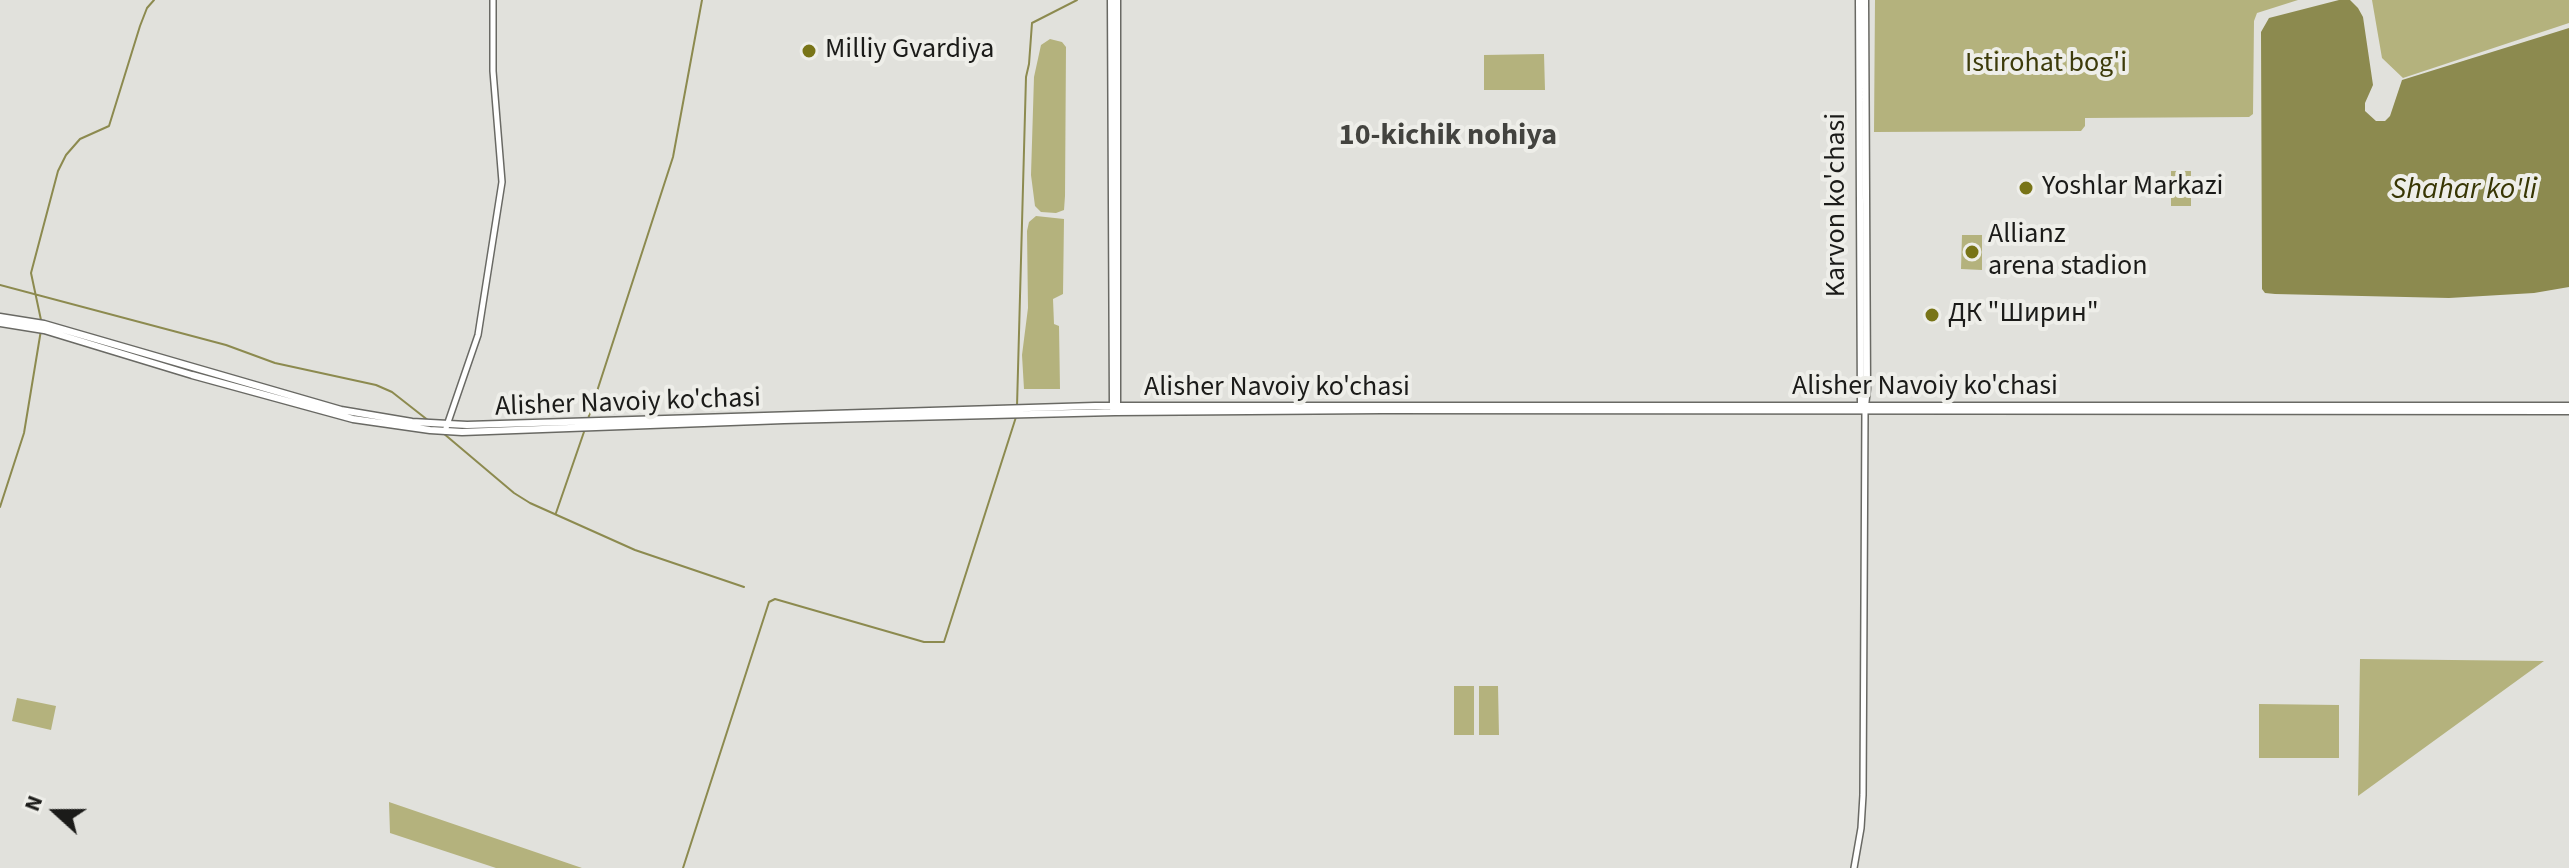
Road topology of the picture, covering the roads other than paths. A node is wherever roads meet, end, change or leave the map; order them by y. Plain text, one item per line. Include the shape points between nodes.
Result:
1 (493, 0) edge
2 (1111, 0) edge
3 (1117, 0) edge
4 (1859, 0) edge
5 (1865, 0) edge
6 (0, 320) edge
7 (232, 384) junction
8 (1115, 391) junction
9 (1098, 406) junction
10 (1138, 406) junction
11 (1115, 408) junction
12 (1344, 408) junction
13 (2569, 408) edge
14 (1863, 409) junction
15 (1025, 411) junction
16 (438, 427) junction
17 (1854, 868) edge

1 - 16 street via 502,182 478,335
2 - 8 main road
3 - 8 main road
4 - 14 main road, Karvon ko'chasi
5 - 14 main road
6 - 7 main road, Alisher Navoiy ko'chasi via 44,327
7 - 16 main road, Alisher Navoiy ko'chasi
7 - 16 main road, Alisher Navoiy ko'chasi via 353,419
8 - 9 main road
8 - 10 main road via 1126,403
8 - 11 main road
9 - 11 main road, Alisher Navoiy ko'chasi
9 - 15 main road, Alisher Navoiy ko'chasi
10 - 11 main road, Alisher Navoiy ko'chasi
10 - 12 main road, Alisher Navoiy ko'chasi
11 - 12 main road, Alisher Navoiy ko'chasi
11 - 15 main road, Alisher Navoiy ko'chasi
12 - 14 main road, Alisher Navoiy ko'chasi
13 - 14 main road, Alisher Navoiy ko'chasi
14 - 17 street via 1863,795
15 - 16 main road, Alisher Navoiy ko'chasi via 596,423 483,432

